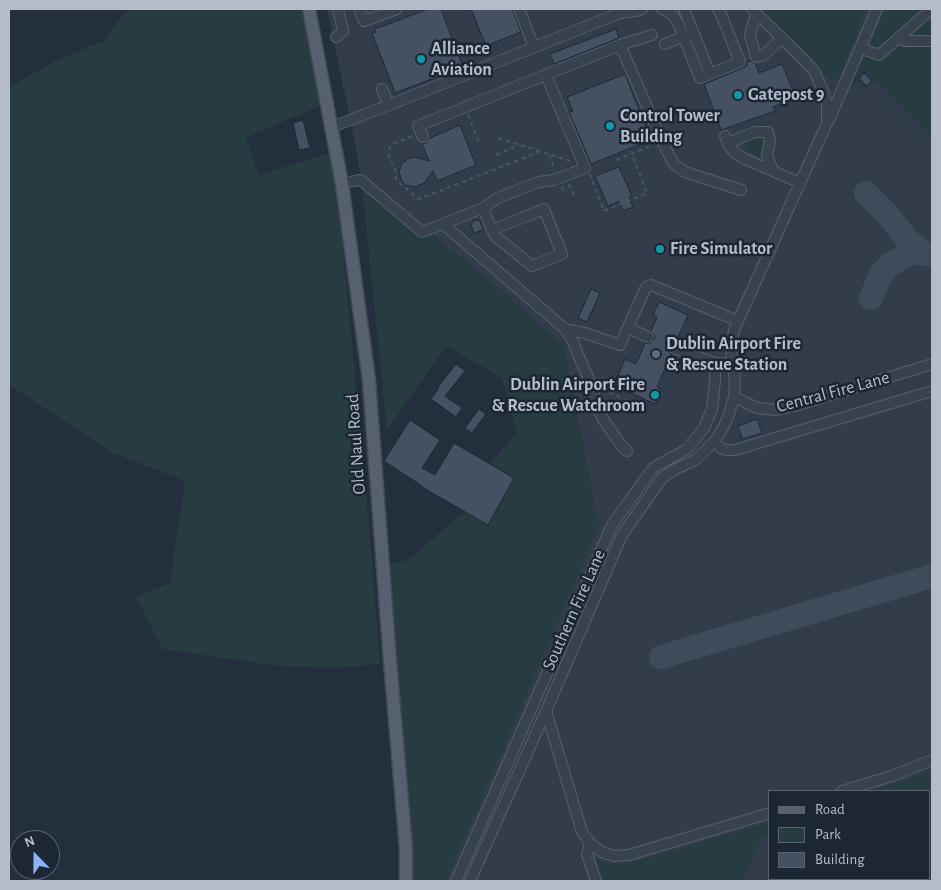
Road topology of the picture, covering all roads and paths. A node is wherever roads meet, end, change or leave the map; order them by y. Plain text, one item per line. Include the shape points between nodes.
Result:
1 (309, 9) edge
2 (338, 9) edge
3 (359, 9) edge
4 (396, 9) edge
5 (519, 9) edge
6 (642, 9) edge
7 (662, 9) edge
8 (684, 9) edge
9 (718, 9) edge
10 (877, 9) edge
11 (623, 11) edge
12 (755, 12) edge
13 (928, 13) dead end
14 (652, 35) dead end
15 (688, 35) junction
16 (336, 37) dead end
17 (782, 38) junction
18 (900, 38) junction
19 (932, 41) edge
20 (665, 44) dead end
21 (620, 45) junction
22 (534, 47) junction
23 (860, 48) junction
24 (546, 75) junction
25 (382, 88) dead end
26 (389, 105) junction
27 (465, 107) junction
28 (828, 123) junction
29 (332, 127) junction
30 (422, 134) joint
31 (498, 138) dead end
32 (662, 142) junction
33 (480, 145) dead end
34 (519, 145) junction
35 (539, 152) junction
36 (632, 154) junction
37 (496, 155) dead end
38 (616, 160) dead end
39 (584, 168) junction
40 (773, 171) junction
41 (342, 184) junction
42 (570, 184) dead end
43 (800, 184) junction
44 (741, 190) dead end
45 (575, 198) dead end
46 (483, 208) junction
47 (443, 224) junction
48 (492, 230) junction
49 (738, 321) junction
50 (628, 328) junction
51 (565, 329) junction
52 (648, 337) dead end
53 (674, 348) dead end
54 (715, 364) junction
55 (733, 364) junction
56 (932, 364) edge
57 (597, 387) dead end
58 (932, 391) edge
59 (734, 396) junction
60 (626, 400) junction
61 (623, 406) dead end
62 (644, 415) dead end
63 (714, 442) junction
64 (627, 451) dead end
65 (546, 711) junction
66 (932, 760) edge
67 (845, 790) edge
68 (768, 814) edge
69 (590, 844) junction
70 (406, 881) edge
71 (456, 881) edge
72 (470, 881) edge
73 (596, 881) edge

1 - 29 main road, Old Naul Road via 320,41
2 - 16 lane via 343,31
3 - 4 lane via 364,21
5 - 22 lane
6 - 11 lane
7 - 15 lane via 674,16
8 - 15 lane
9 - 15 lane via 740,62 705,76
10 - 23 lane
11 - 22 lane
12 - 17 lane
12 - 17 lane via 750,35 756,57
13 - 18 lane
14 - 21 lane
15 - 20 lane
17 - 28 lane via 818,78 826,99
18 - 19 lane via 905,41
18 - 23 lane via 880,55
21 - 24 lane
21 - 32 lane
22 - 26 lane
23 - 28 lane
24 - 27 lane
24 - 39 lane
25 - 26 lane
26 - 29 lane
27 - 30 lane via 418,126
27 - 33 path
28 - 43 lane
29 - 41 main road, Old Naul Road
30 - 35 path via 392,144 388,153 396,180 419,199
31 - 34 path
32 - 36 path
32 - 44 lane via 673,163 685,172
34 - 35 path
34 - 37 path
35 - 39 path
36 - 38 path
36 - 39 path via 647,193 604,211 589,172
39 - 46 lane via 554,180 538,182 498,198
40 - 40 lane via 735,153 726,140 768,132 767,155
40 - 43 lane
41 - 47 lane via 362,181 422,232
41 - 70 main road, Old Naul Road via 369,380
42 - 45 path
43 - 49 lane
46 - 47 lane
46 - 48 lane
47 - 51 lane
48 - 48 lane via 544,209 562,254 532,266
49 - 50 lane via 651,286 646,287
49 - 55 lane via 731,350
50 - 51 lane via 620,346
50 - 52 lane
51 - 64 lane via 604,421
53 - 54 lane
54 - 55 lane
54 - 71 lane, Southern Fire Lane via 712,409 704,428 687,449 653,468 612,525
55 - 59 lane
56 - 59 lane, Central Fire Lane via 776,410 757,408
57 - 60 path
58 - 63 lane via 735,450 722,449
59 - 63 lane via 728,417
60 - 61 path
60 - 62 path via 644,408
63 - 65 lane via 695,460 662,478 622,535
65 - 69 lane via 577,818
65 - 72 lane
66 - 67 lane
68 - 69 lane via 628,855 614,856
69 - 73 lane via 587,854

